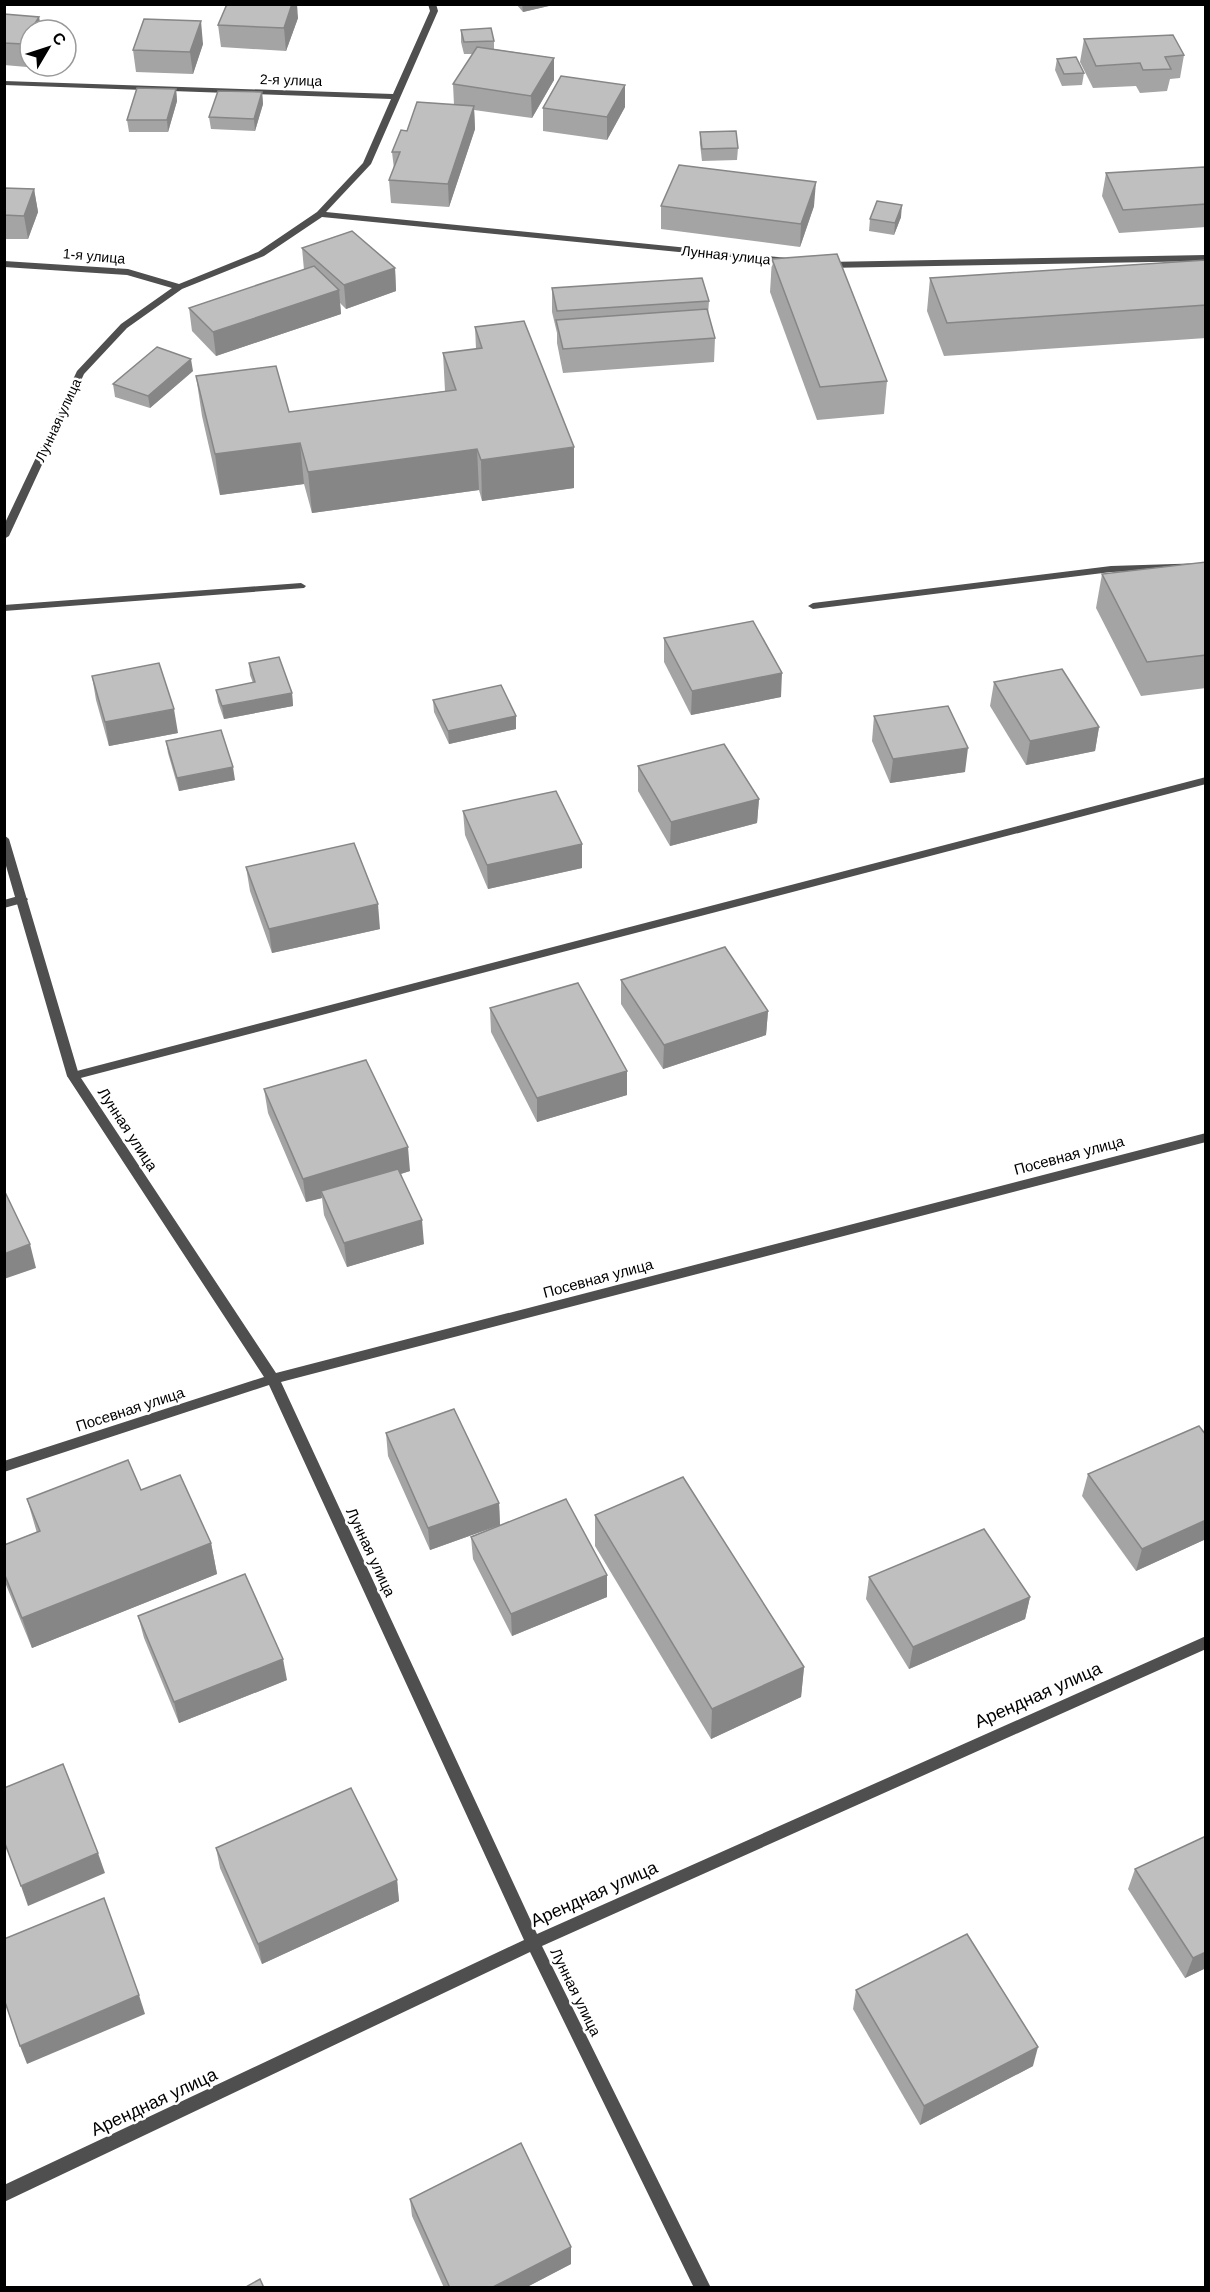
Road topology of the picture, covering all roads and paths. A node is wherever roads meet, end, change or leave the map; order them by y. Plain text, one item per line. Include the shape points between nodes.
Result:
1 (432, 4) edge
2 (4, 83) edge
3 (397, 97) junction
4 (320, 214) junction
5 (1206, 258) edge
6 (799, 262) edge
7 (811, 263) edge
8 (4, 264) edge
9 (179, 287) junction
10 (4, 536) edge
11 (1206, 566) edge
12 (301, 586) dead end
13 (813, 606) dead end
14 (4, 608) edge
15 (1206, 780) edge
16 (4, 839) edge
17 (22, 899) junction
18 (4, 904) edge
19 (74, 1076) junction
20 (1206, 1137) edge
21 (273, 1379) junction
22 (4, 1467) edge
23 (1206, 1642) edge
24 (533, 1943) junction
25 (4, 2194) edge
26 (703, 2288) edge

1 - 3 street, Лунная улица via 434,11
2 - 3 street, 2-я улица
3 - 4 street, Лунная улица via 368,164
4 - 6 street, Лунная улица
4 - 9 street, Лунная улица via 261,254
5 - 7 street via 834,266
8 - 9 street, 1-я улица via 128,272
9 - 10 street, Лунная улица via 124,326 80,373
11 - 13 street via 1111,569
12 - 14 street
15 - 19 street
16 - 17 street, Лунная улица
17 - 18 street
17 - 19 street, Лунная улица
19 - 21 street, Лунная улица
20 - 21 street, Посевная улица
21 - 22 street, Посевная улица
21 - 24 street, Лунная улица
23 - 24 street, Арендная улица
24 - 25 street, Арендная улица
24 - 26 street, Лунная улица

